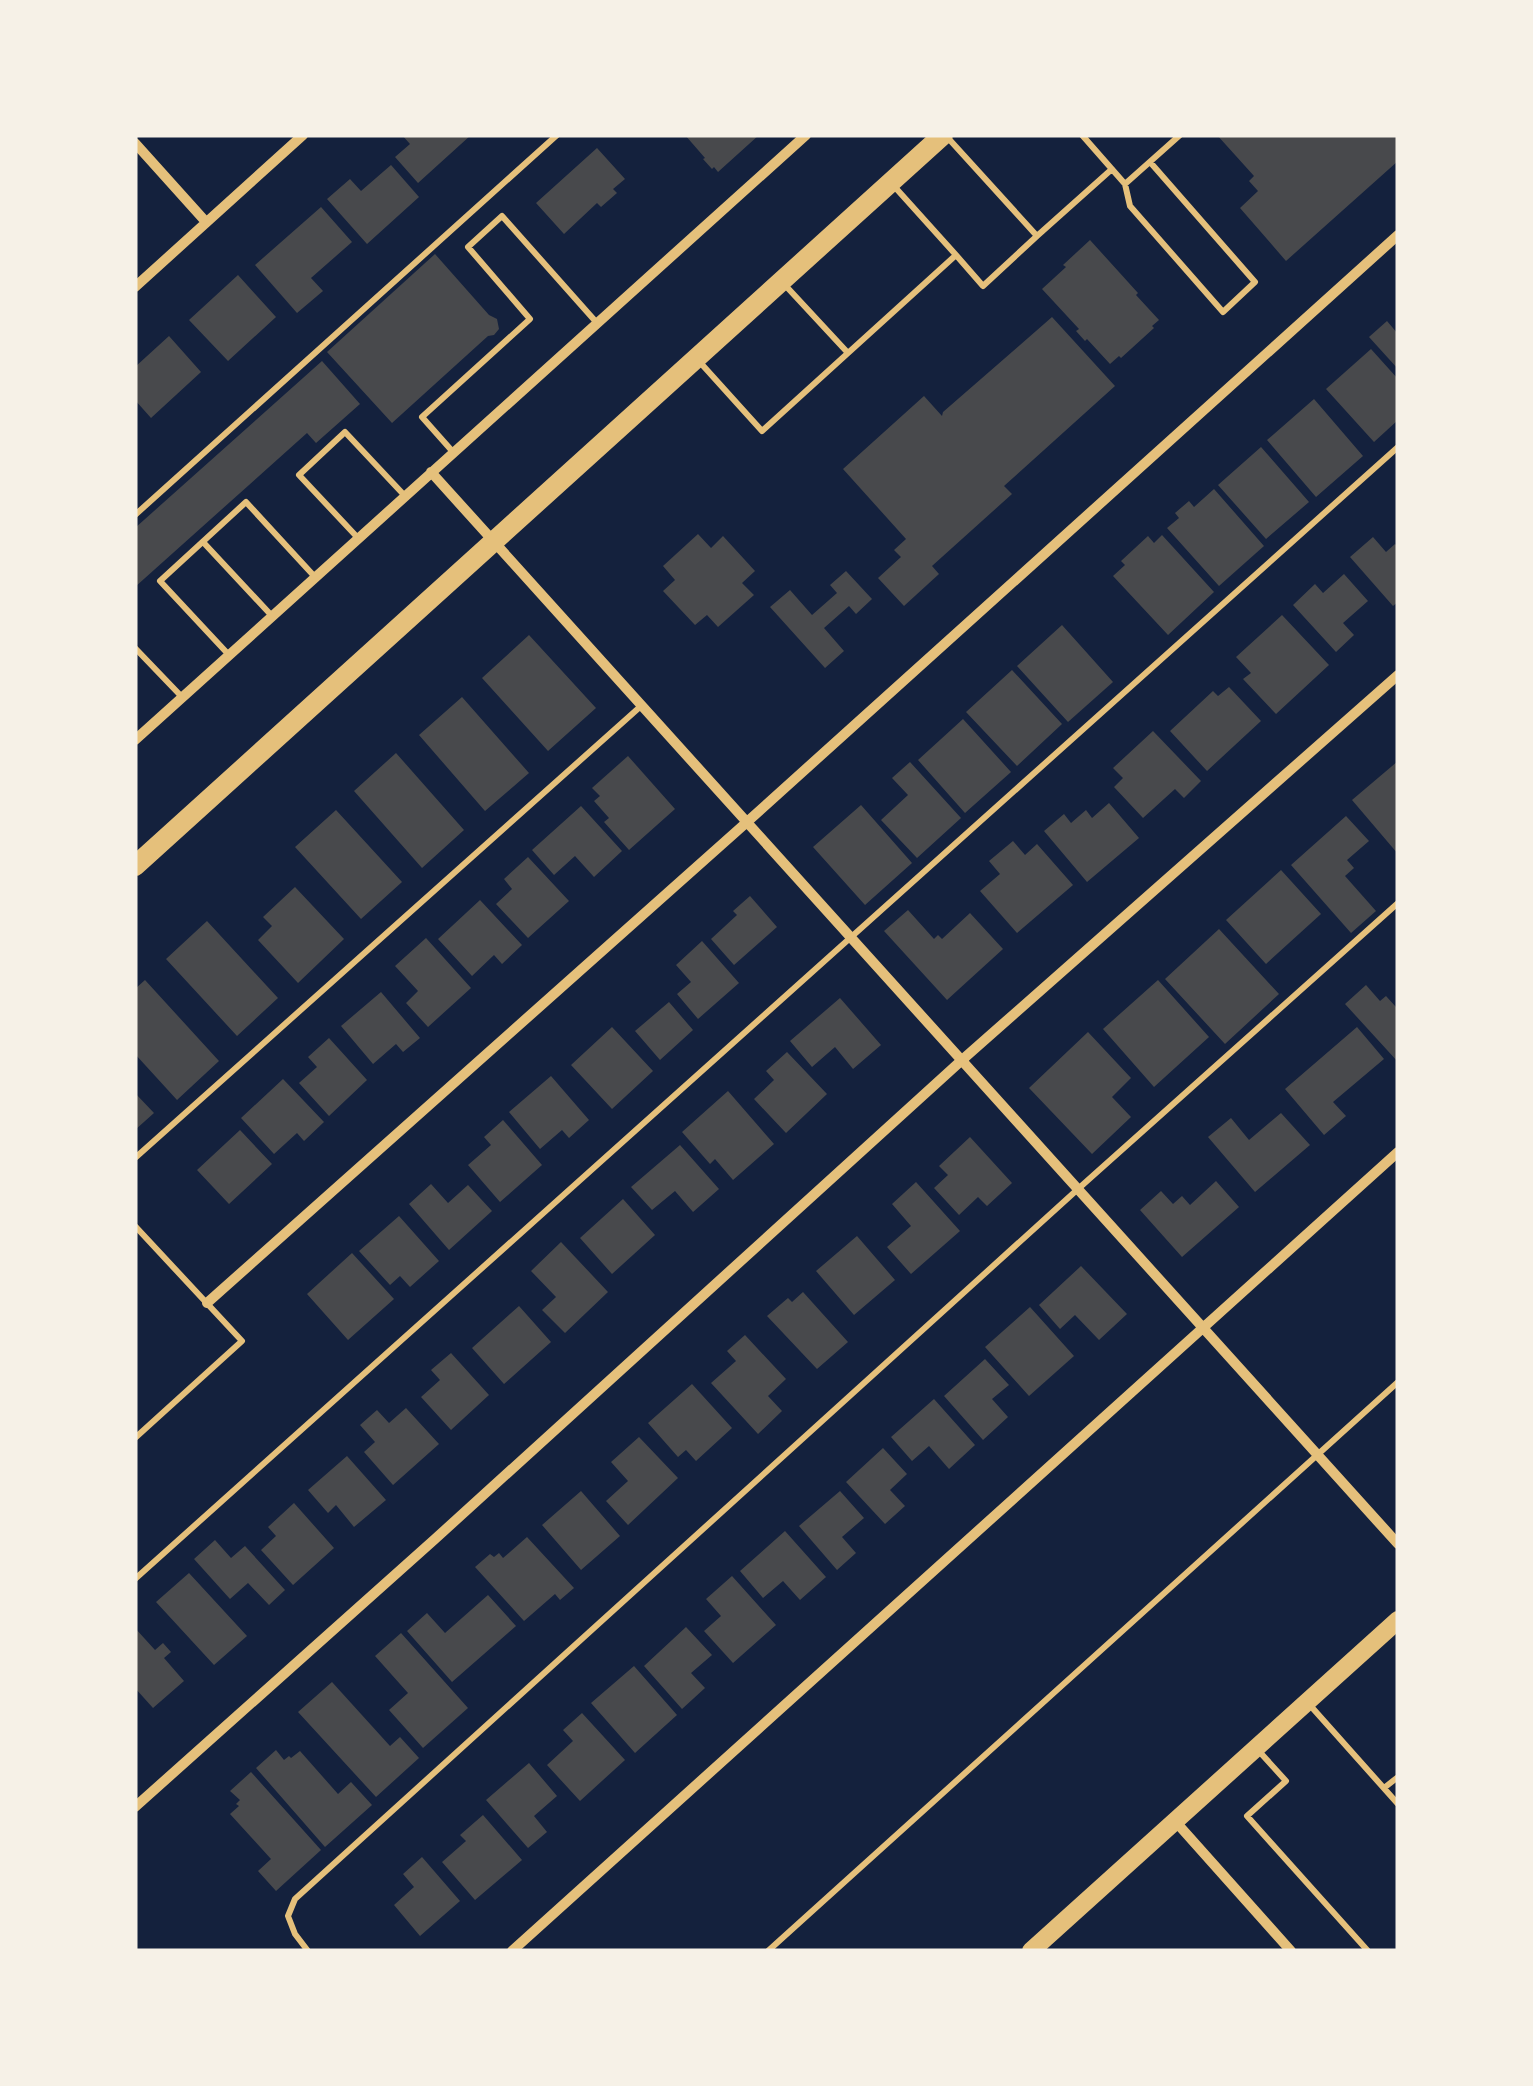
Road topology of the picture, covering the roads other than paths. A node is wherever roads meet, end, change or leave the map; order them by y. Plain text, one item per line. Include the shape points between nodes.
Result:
1 (303, 135) edge
2 (556, 135) edge
3 (806, 135) edge
4 (944, 135) edge
5 (1180, 135) edge
6 (1084, 136) edge
7 (135, 143) edge
8 (1150, 162) junction
9 (1112, 169) junction
10 (890, 182) junction
11 (1125, 184) junction
12 (206, 222) junction
13 (1398, 235) edge
14 (1038, 236) junction
15 (956, 255) junction
16 (781, 281) junction
17 (135, 286) edge
18 (596, 323) junction
19 (848, 353) junction
20 (696, 358) junction
21 (1398, 447) edge
22 (453, 452) junction
23 (431, 472) junction
24 (405, 496) junction
25 (135, 515) edge
26 (358, 538) junction
27 (203, 542) junction
28 (494, 542) junction
29 (315, 577) junction
30 (272, 616) junction
31 (135, 648) edge
32 (229, 655) junction
33 (1398, 675) edge
34 (182, 697) junction
35 (642, 706) junction
36 (135, 739) edge
37 (747, 822) junction
38 (135, 866) edge
39 (1398, 903) edge
40 (850, 936) junction
41 (962, 1060) junction
42 (1398, 1152) edge
43 (135, 1158) edge
44 (1078, 1189) junction
45 (135, 1226) edge
46 (208, 1303) junction
47 (1204, 1328) junction
48 (1398, 1382) edge
49 (135, 1438) edge
50 (1317, 1455) junction
51 (1398, 1544) edge
52 (135, 1579) edge
53 (1398, 1620) edge
54 (1307, 1702) junction
55 (1256, 1748) junction
56 (1398, 1776) edge
57 (1384, 1788) junction
58 (1398, 1804) edge
59 (135, 1807) edge
60 (1175, 1821) junction
61 (308, 1951) edge
62 (512, 1951) edge
63 (768, 1951) edge
64 (1031, 1951) edge
65 (1291, 1951) edge
66 (1368, 1951) edge

1 - 12 street
2 - 25 lane
3 - 18 street
4 - 10 main road
4 - 14 lane
5 - 8 lane
6 - 9 lane
7 - 12 street
8 - 11 lane
8 - 11 lane via 1255,282 1224,312 1130,206
9 - 11 lane
9 - 14 lane
10 - 15 lane
10 - 16 main road
12 - 17 street
13 - 37 street
14 - 15 lane via 983,286
15 - 19 lane
16 - 19 lane
16 - 20 main road
18 - 22 street
18 - 22 lane via 502,216 468,246 530,319 422,417
19 - 20 lane via 762,431
20 - 28 main road
21 - 40 lane
22 - 23 street
23 - 24 street
23 - 28 street
24 - 26 street
24 - 26 lane via 345,432 300,475
26 - 29 street
27 - 29 lane via 246,502
27 - 30 lane
27 - 32 lane via 160,581
28 - 35 street
28 - 38 main road
29 - 30 street
30 - 32 street
31 - 34 lane
32 - 34 street
33 - 41 street
34 - 36 street
35 - 37 street
35 - 43 lane
37 - 40 street
37 - 46 street
39 - 44 lane
40 - 41 street
40 - 52 lane
41 - 44 street
41 - 59 street
42 - 47 street
44 - 47 street
44 - 61 lane via 295,1899 288,1916
45 - 46 lane
46 - 49 lane via 242,1341
47 - 50 street
47 - 62 street
48 - 50 lane
50 - 51 street
50 - 63 lane
53 - 54 street
54 - 55 street
54 - 57 lane
55 - 60 street
55 - 66 lane via 1286,1781 1247,1816
56 - 57 lane
57 - 58 lane
60 - 64 street
60 - 65 street

